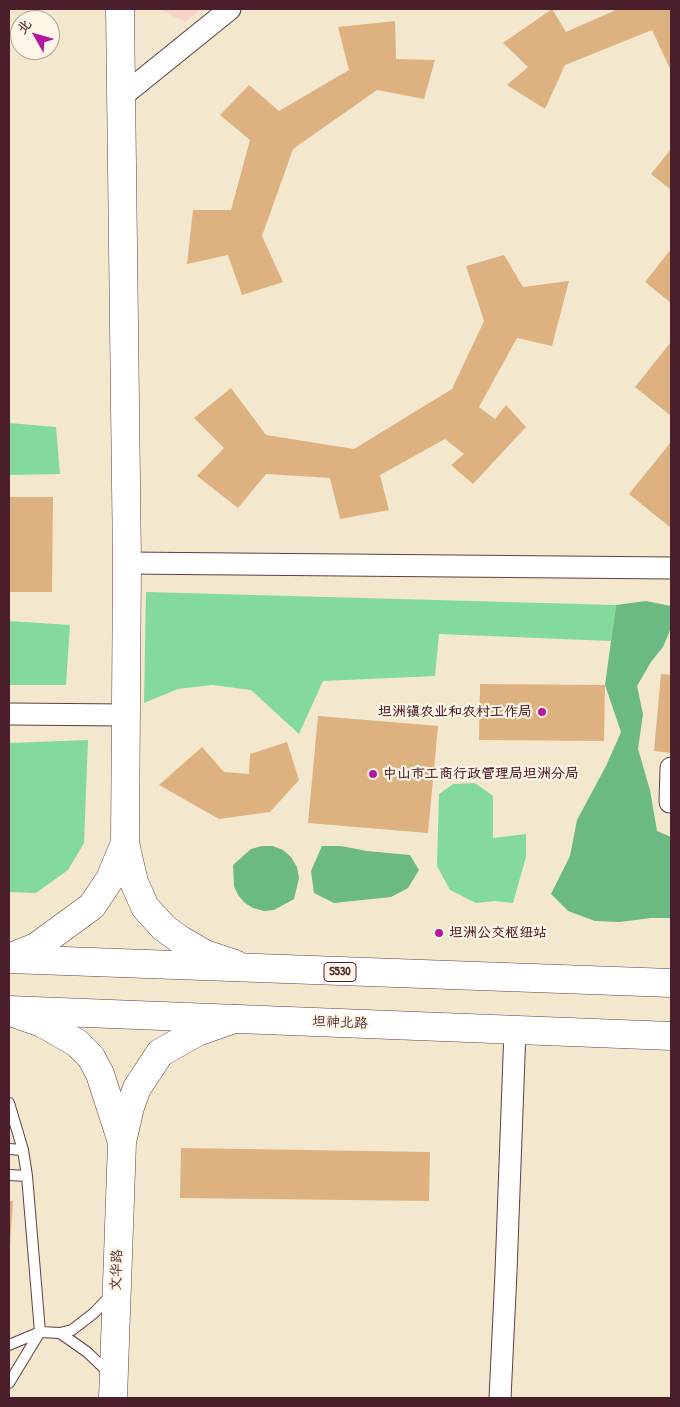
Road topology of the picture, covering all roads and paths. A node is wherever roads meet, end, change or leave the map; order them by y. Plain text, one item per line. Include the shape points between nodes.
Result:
1 (120, 9) edge
2 (230, 9) edge
3 (121, 97) junction
4 (127, 563) junction
5 (671, 568) edge
6 (9, 714) edge
7 (126, 715) junction
8 (671, 768) edge
9 (671, 802) edge
10 (125, 843) junction
11 (9, 958) edge
12 (248, 969) junction
13 (671, 983) edge
14 (9, 1010) edge
15 (234, 1019) junction
16 (515, 1030) junction
17 (671, 1036) edge
18 (9, 1104) edge
19 (13, 1126) edge
20 (122, 1142) junction
21 (9, 1149) edge
22 (23, 1150) junction
23 (9, 1175) edge
24 (28, 1176) junction
25 (116, 1288) junction
26 (40, 1332) junction
27 (60, 1333) junction
28 (9, 1345) edge
29 (9, 1383) edge
30 (113, 1388) edge
31 (500, 1398) edge

1 - 3 main road
2 - 3 street
3 - 4 main road
4 - 5 street
4 - 7 main road
6 - 7 street
7 - 10 main road
8 - 9 street
10 - 11 main road via 110,879 92,906 36,947
10 - 12 main road via 134,882 145,907 164,928 205,954
11 - 12 main road, S530
12 - 13 main road, S530
14 - 15 main road, 坦神北路
14 - 20 main road via 42,1022 78,1043 91,1057 100,1074
15 - 16 main road, 坦神北路
15 - 20 main road via 197,1032 160,1053 137,1088
16 - 17 main road, 坦神北路
16 - 31 street
18 - 19 lane
19 - 22 lane
20 - 25 main road, 文华路
21 - 22 lane
22 - 24 lane
23 - 24 lane
24 - 26 lane
25 - 27 lane via 104,1304 84,1321 72,1330
25 - 30 main road, 文华路
26 - 27 lane
26 - 28 lane
26 - 29 lane
27 - 30 lane via 87,1352

